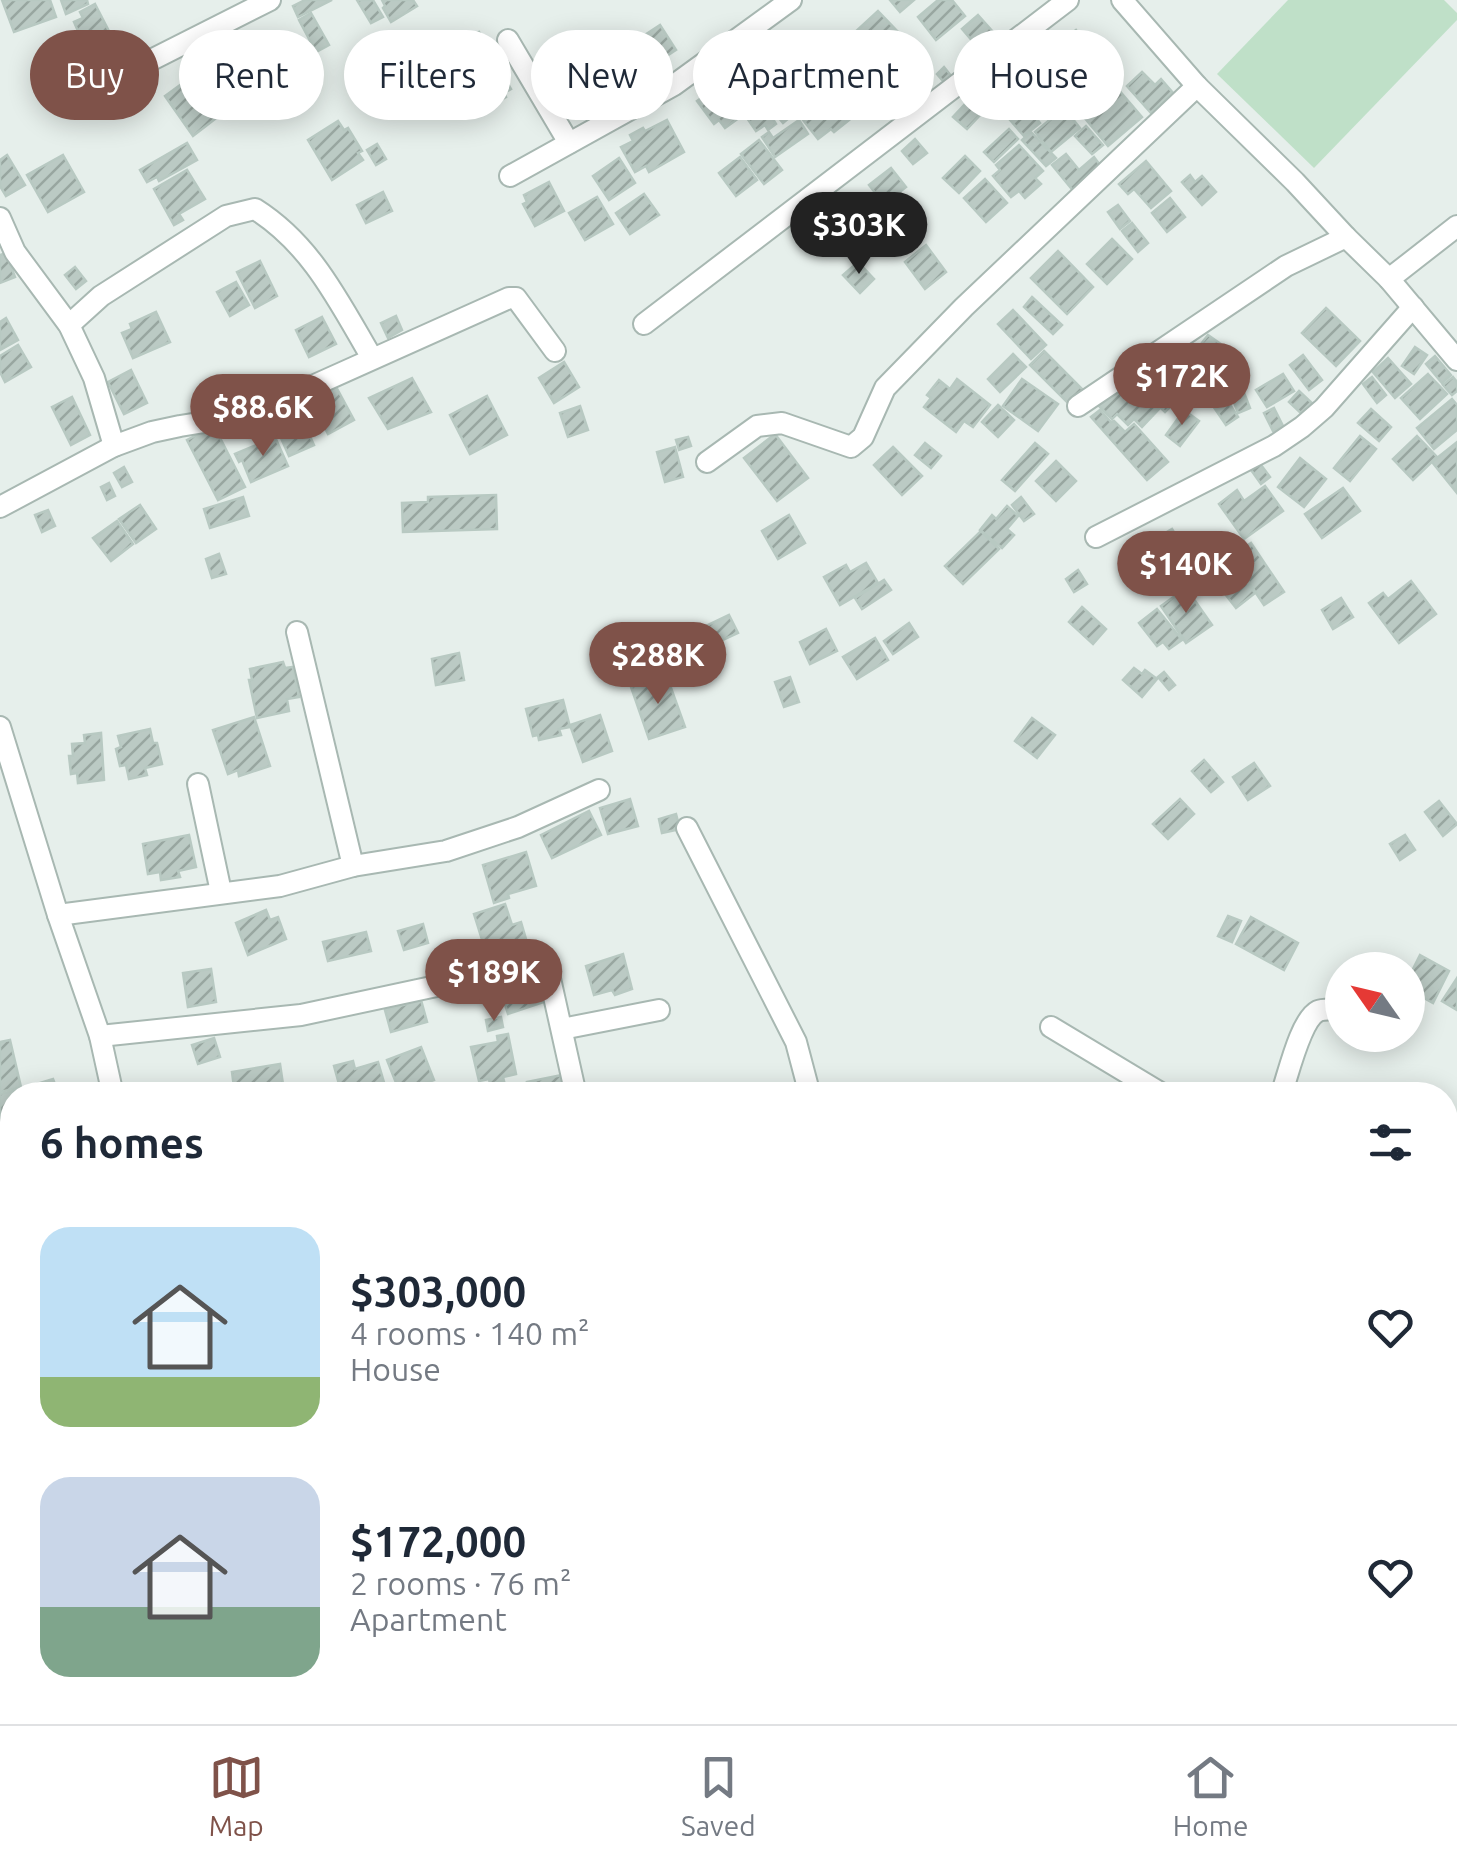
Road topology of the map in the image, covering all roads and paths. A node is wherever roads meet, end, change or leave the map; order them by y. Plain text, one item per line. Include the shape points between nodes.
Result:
1 (270, 0) edge
2 (791, 0) edge
3 (1068, 0) edge
4 (1122, 0) edge
5 (511, 45) edge
6 (159, 57) edge
7 (1197, 86) junction
8 (569, 144) junction
9 (510, 176) dead end
10 (0, 218) edge
11 (1457, 226) edge
12 (1346, 237) junction
13 (1389, 279) junction
14 (1413, 307) junction
15 (644, 324) dead end
16 (69, 325) junction
17 (556, 350) dead end
18 (372, 358) junction
19 (1457, 360) edge
20 (1078, 406) dead end
21 (114, 446) junction
22 (707, 462) dead end
23 (0, 508) edge
24 (1096, 537) dead end
25 (297, 632) dead end
26 (0, 727) edge
27 (198, 784) dead end
28 (599, 790) dead end
29 (688, 828) dead end
30 (353, 866) junction
31 (222, 892) junction
32 (58, 915) junction
33 (659, 1010) dead end
34 (1325, 1010) edge
35 (1051, 1027) dead end
36 (562, 1029) junction
37 (100, 1036) junction
38 (110, 1082) edge
39 (573, 1082) edge
40 (807, 1082) edge
41 (1142, 1082) edge
42 (1286, 1082) edge

1 - 6 street
2 - 8 street via 674,86
3 - 15 street
4 - 7 street
5 - 8 street
7 - 12 street
7 - 22 street via 886,388 863,437 851,447 782,423 757,426
8 - 9 street
10 - 16 street via 15,252
11 - 13 street
12 - 13 street
12 - 20 street via 1286,266
13 - 14 street
14 - 19 street
14 - 24 street via 1302,428
16 - 18 street via 101,296 226,216 255,209 301,246
16 - 21 street
17 - 18 street via 516,298 508,298
18 - 21 street via 248,415 152,432
21 - 23 street
25 - 30 street
26 - 32 street
27 - 31 street
28 - 30 street via 446,851
29 - 40 street via 796,1042
30 - 31 street via 280,886
31 - 32 street
32 - 37 street
33 - 36 street
34 - 42 street via 1305,1026
35 - 41 street
36 - 37 street via 550,974 540,967 301,1016
36 - 39 street
37 - 38 street

